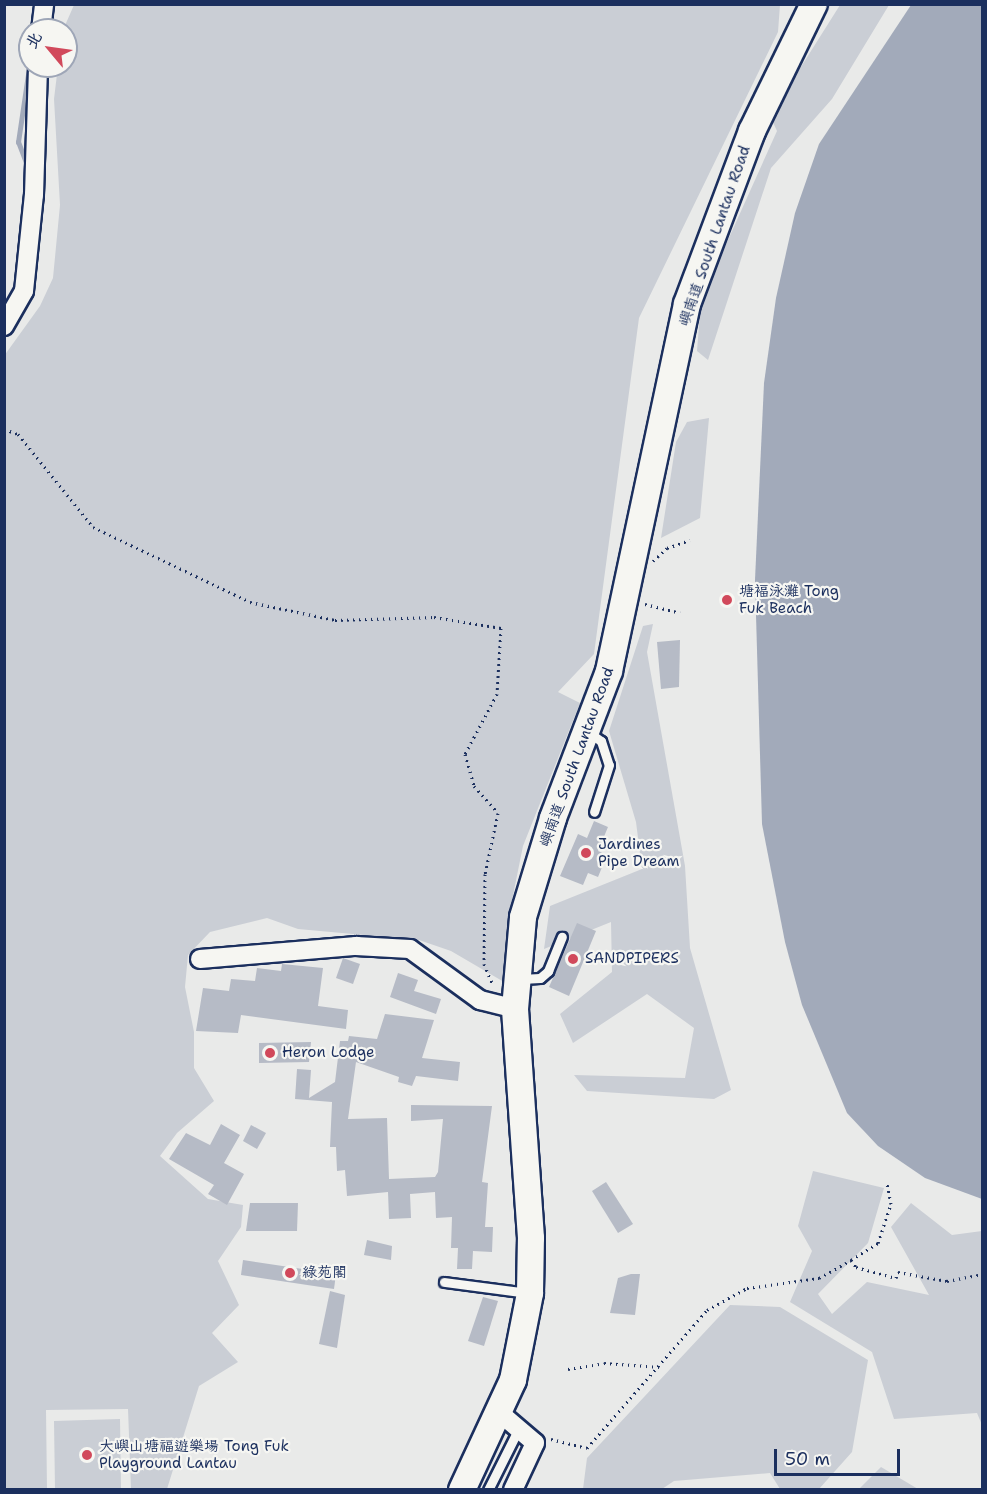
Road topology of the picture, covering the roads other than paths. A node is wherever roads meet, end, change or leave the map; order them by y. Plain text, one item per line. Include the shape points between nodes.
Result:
1 (814, 4) edge
2 (38, 78) edge
3 (4, 326) edge
4 (588, 732) junction
5 (594, 812) dead end
6 (562, 937) dead end
7 (200, 959) dead end
8 (515, 980) junction
9 (509, 1007) junction
10 (444, 1282) dead end
11 (530, 1293) junction
12 (510, 1420) junction
13 (472, 1489) edge
14 (513, 1490) edge

1 - 4 main road, 嶼南道 South Lantau Road via 752,131 687,304 627,597
2 - 3 street via 34,195 24,291
4 - 5 lane via 601,741 609,765
4 - 8 main road, 嶼南道 South Lantau Road via 553,818 522,917
6 - 8 lane via 548,971 540,978
7 - 9 street via 356,946 410,949 480,999
8 - 9 main road, 嶼南道 South Lantau Road
9 - 11 main road, 嶼南道 South Lantau Road via 531,1238
10 - 11 lane
11 - 12 main road, 嶼南道 South Lantau Road
12 - 13 main road, 嶼南道 South Lantau Road
12 - 14 street via 535,1443

